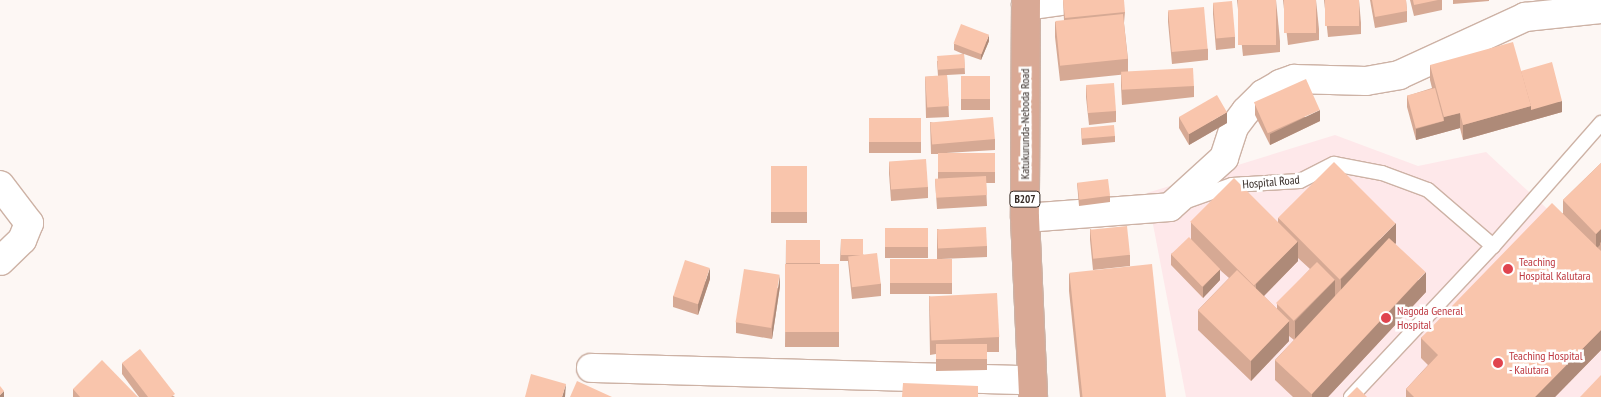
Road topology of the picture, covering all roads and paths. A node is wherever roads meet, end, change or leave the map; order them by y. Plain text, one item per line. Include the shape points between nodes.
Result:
1 (1068, 0) edge
2 (1026, 3) edge
3 (1601, 9) edge
4 (1601, 123) edge
5 (0, 185) edge
6 (1170, 207) junction
7 (1025, 218) junction
8 (1493, 246) junction
9 (0, 261) edge
10 (591, 368) dead end
11 (1033, 389) edge
12 (1350, 397) edge

1 - 2 street
2 - 7 main road, Katukurunda-Neboda Road / B207
3 - 6 street via 1525,17 1399,74 1366,81 1294,79 1280,84 1246,111 1234,127 1224,158
4 - 8 lane
5 - 9 street via 29,223 22,240
6 - 7 street, Hospital Road
6 - 8 lane, Hospital Road via 1232,185 1300,181 1334,164 1382,174 1428,190
7 - 11 main road, Katukurunda-Neboda Road / B207
8 - 12 lane
10 - 11 street

